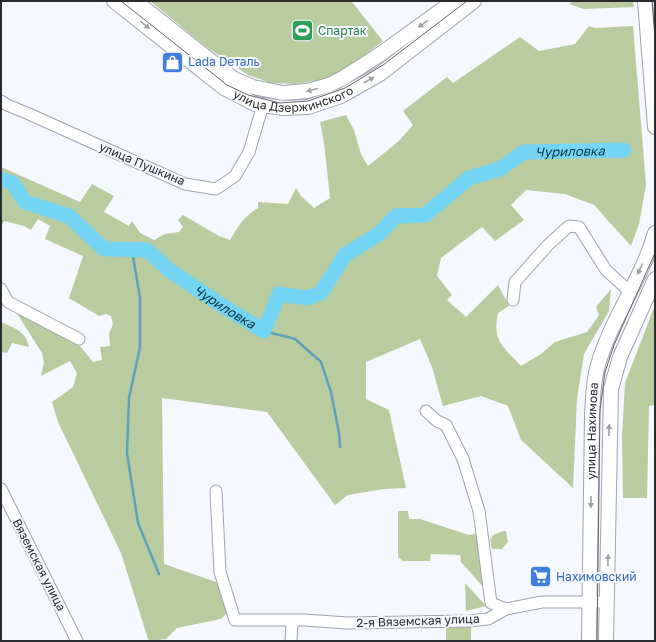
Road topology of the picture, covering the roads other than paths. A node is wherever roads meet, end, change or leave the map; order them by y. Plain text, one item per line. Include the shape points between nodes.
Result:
1 (114, 1) edge
2 (135, 1) edge
3 (454, 1) edge
4 (474, 1) edge
5 (645, 1) edge
6 (1, 101) edge
7 (263, 105) junction
8 (655, 127) edge
9 (655, 233) edge
10 (655, 279) edge
11 (1, 289) edge
12 (630, 292) junction
13 (513, 300) dead end
14 (79, 339) dead end
15 (426, 411) dead end
16 (1, 489) edge
17 (216, 491) dead end
18 (590, 602) junction
19 (607, 602) junction
20 (506, 609) junction
21 (292, 620) junction
22 (77, 641) edge
23 (291, 641) edge
24 (589, 641) edge
25 (606, 641) edge

1 -> 7 main road, улица Дзержинского via 224,88 255,104
3 -> 2 main road, улица Дзержинского via 379,56 343,78 307,91 282,93 253,87 234,79
7 -> 4 main road, улица Дзержинского via 283,108 308,107 341,96 380,74
5 - 8 main road
6 - 7 street, улица Пушкина via 185,184 216,189 235,176 249,152
9 -> 12 main road, улица Нахимова
19 -> 10 main road, улица Нахимова via 611,389 620,357
11 - 14 street via 8,302
12 - 13 street via 606,270 579,227 569,226 515,282
12 -> 18 main road, улица Нахимова via 603,349 593,388
15 - 20 street via 437,422 446,425 463,459 479,511 491,603
16 - 22 street, Вяземская улица
17 - 21 street, 2-я Вяземская улица via 220,572 235,620
18 - 19 street, 2-я Вяземская улица
18 - 20 street, 2-я Вяземская улица via 542,602
18 - 24 main road, улица Нахимова
19 - 25 main road, улица Нахимова
20 - 21 street, 2-я Вяземская улица via 488,619 469,621 347,623
21 - 23 street

